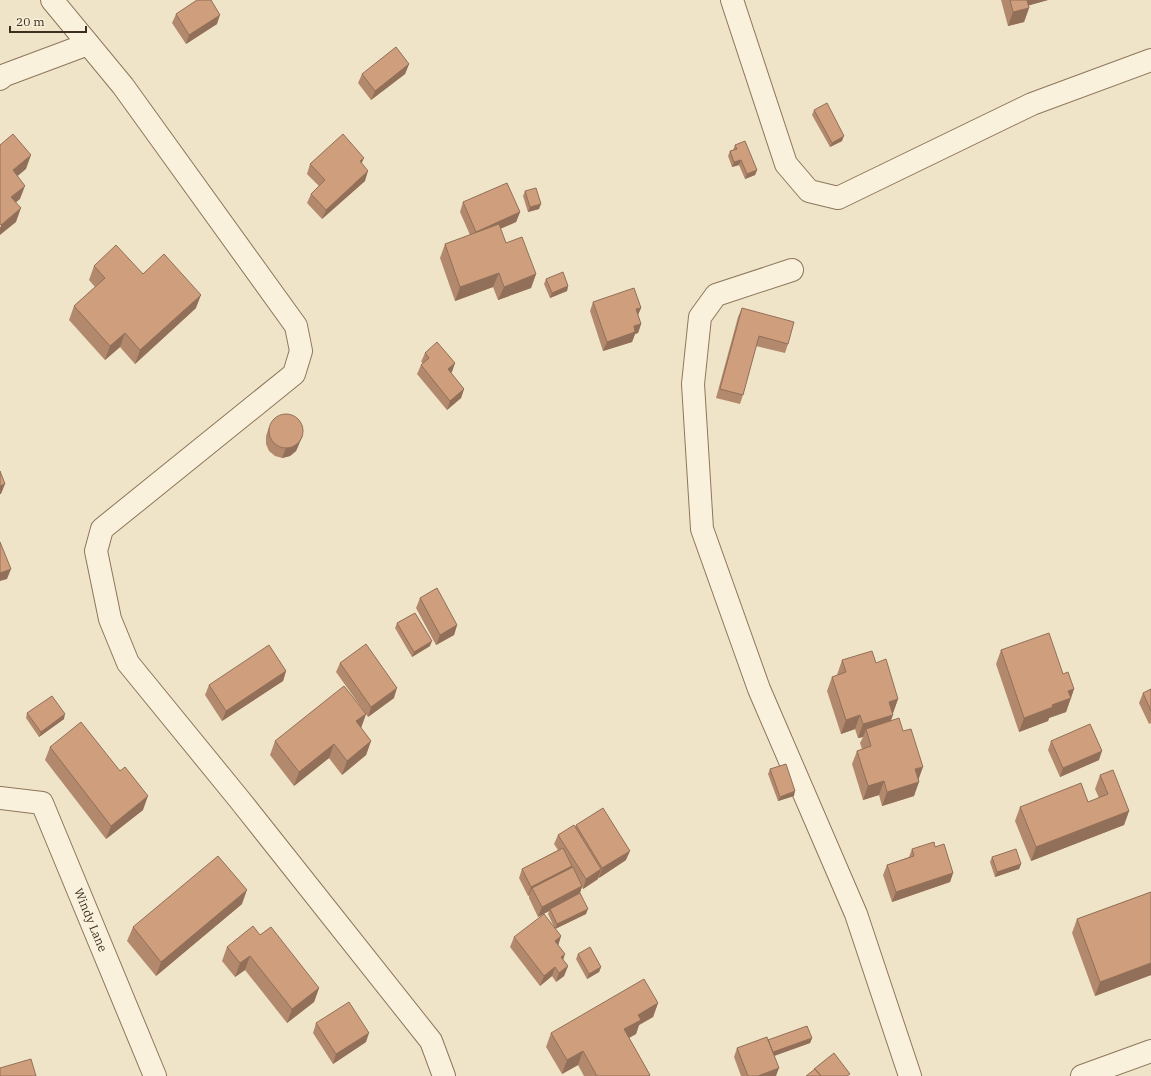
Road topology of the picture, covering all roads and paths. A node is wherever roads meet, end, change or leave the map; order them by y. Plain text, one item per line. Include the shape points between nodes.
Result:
1 (52, 0) edge
2 (732, 0) edge
3 (88, 44) junction
4 (1151, 60) edge
5 (0, 79) edge
6 (792, 270) dead end
7 (0, 798) edge
8 (1151, 1051) edge
9 (155, 1076) edge
10 (444, 1076) edge
11 (910, 1076) edge
12 (1082, 1076) edge

1 - 3 street
2 - 4 street via 786,164 809,190 838,198 1032,104
3 - 5 street
3 - 10 street via 123,86 296,326 301,350 294,374 102,529 96,551 110,619 128,663 431,1041
6 - 11 street via 716,295 700,317 694,384 702,529 759,689 856,914
7 - 9 street, Windy Lane via 42,803
8 - 12 street

